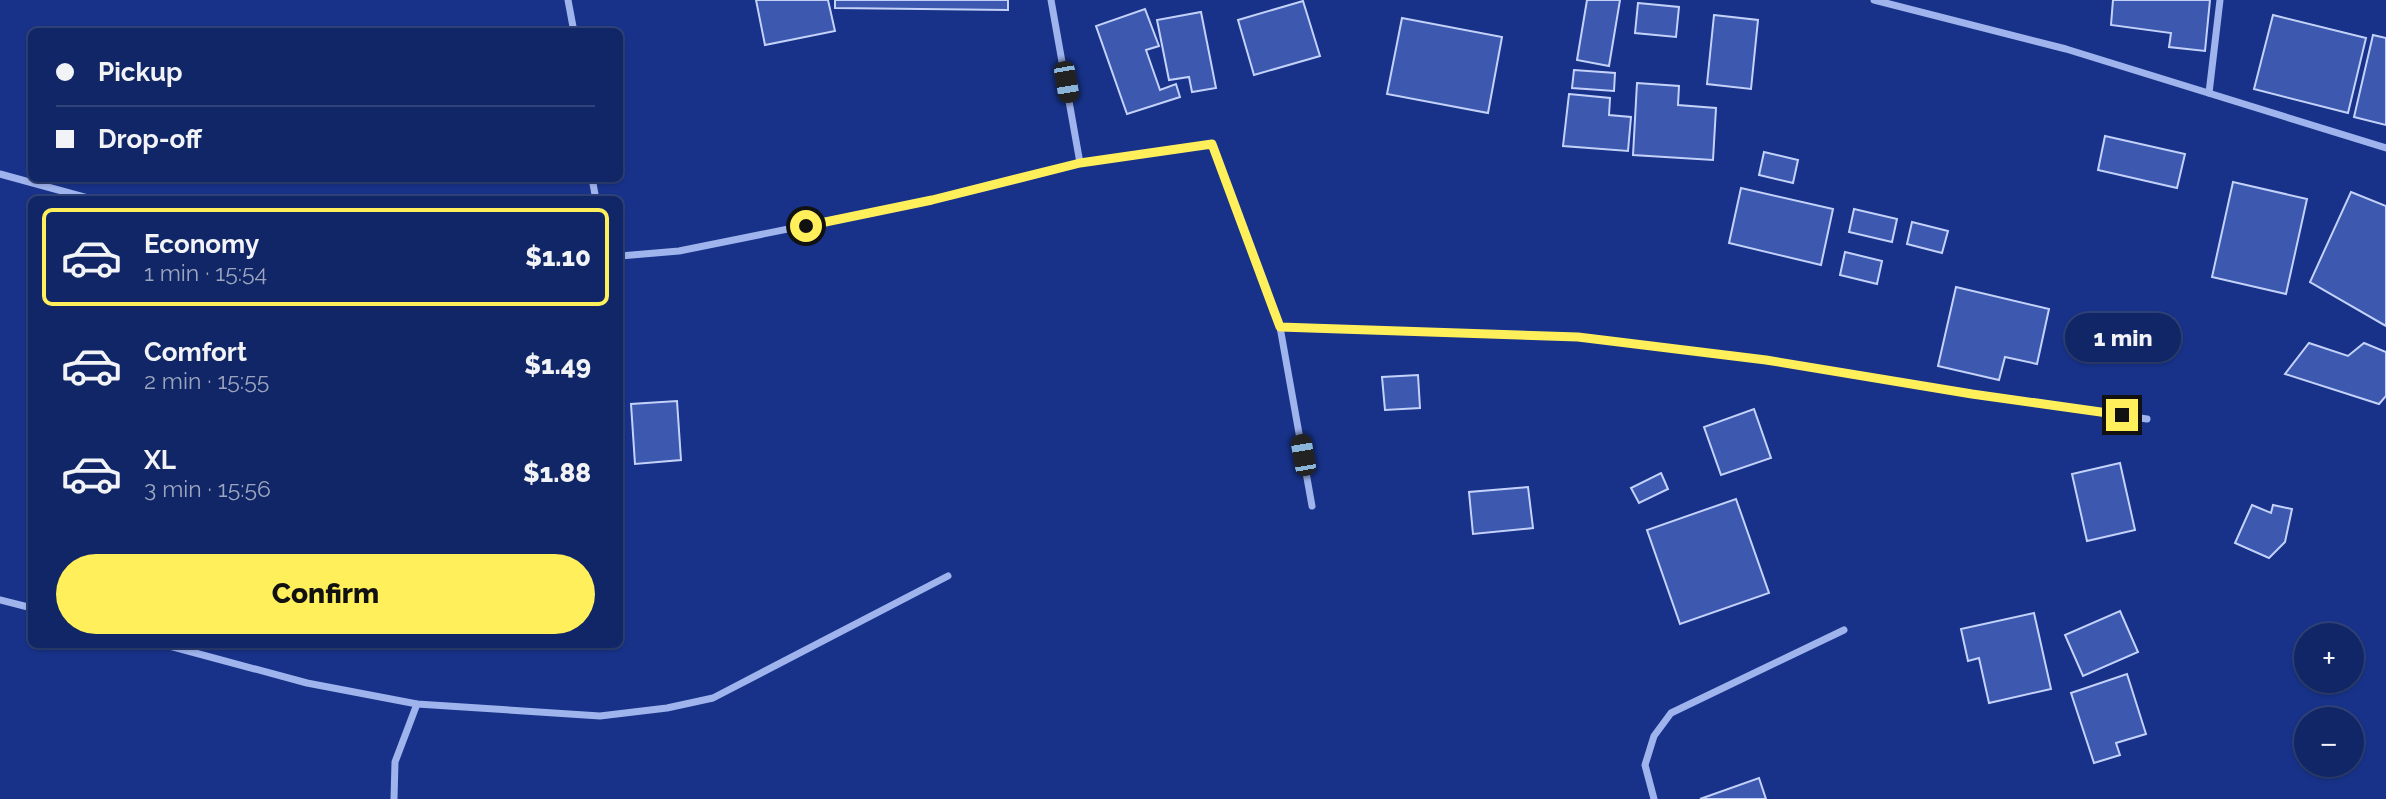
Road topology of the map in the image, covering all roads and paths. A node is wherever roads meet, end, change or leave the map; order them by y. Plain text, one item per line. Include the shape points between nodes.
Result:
1 (568, 0) edge
2 (1051, 0) edge
3 (1874, 0) edge
4 (2220, 0) edge
5 (573, 28) edge
6 (2209, 93) junction
7 (2386, 148) edge
8 (1080, 163) junction
9 (0, 174) edge
10 (28, 182) edge
11 (29, 182) edge
12 (80, 196) edge
13 (623, 256) edge
14 (1280, 327) junction
15 (2147, 419) dead end
16 (1312, 506) dead end
17 (948, 576) dead end
18 (0, 600) edge
19 (28, 607) edge
20 (1844, 630) dead end
21 (177, 648) edge
22 (417, 704) junction
23 (394, 799) edge
24 (1654, 799) edge

1 - 5 street
2 - 8 street
3 - 6 street via 2066,49
4 - 6 street
6 - 7 street
8 - 13 street via 932,200 679,251
8 - 14 street via 1212,144
9 - 10 street
11 - 12 street
14 - 15 street via 1578,337 1766,360
14 - 16 street
17 - 22 street via 713,698 600,716
18 - 19 street
20 - 24 street via 1671,713 1654,736 1646,765
21 - 22 street via 307,683
22 - 23 street via 396,762

